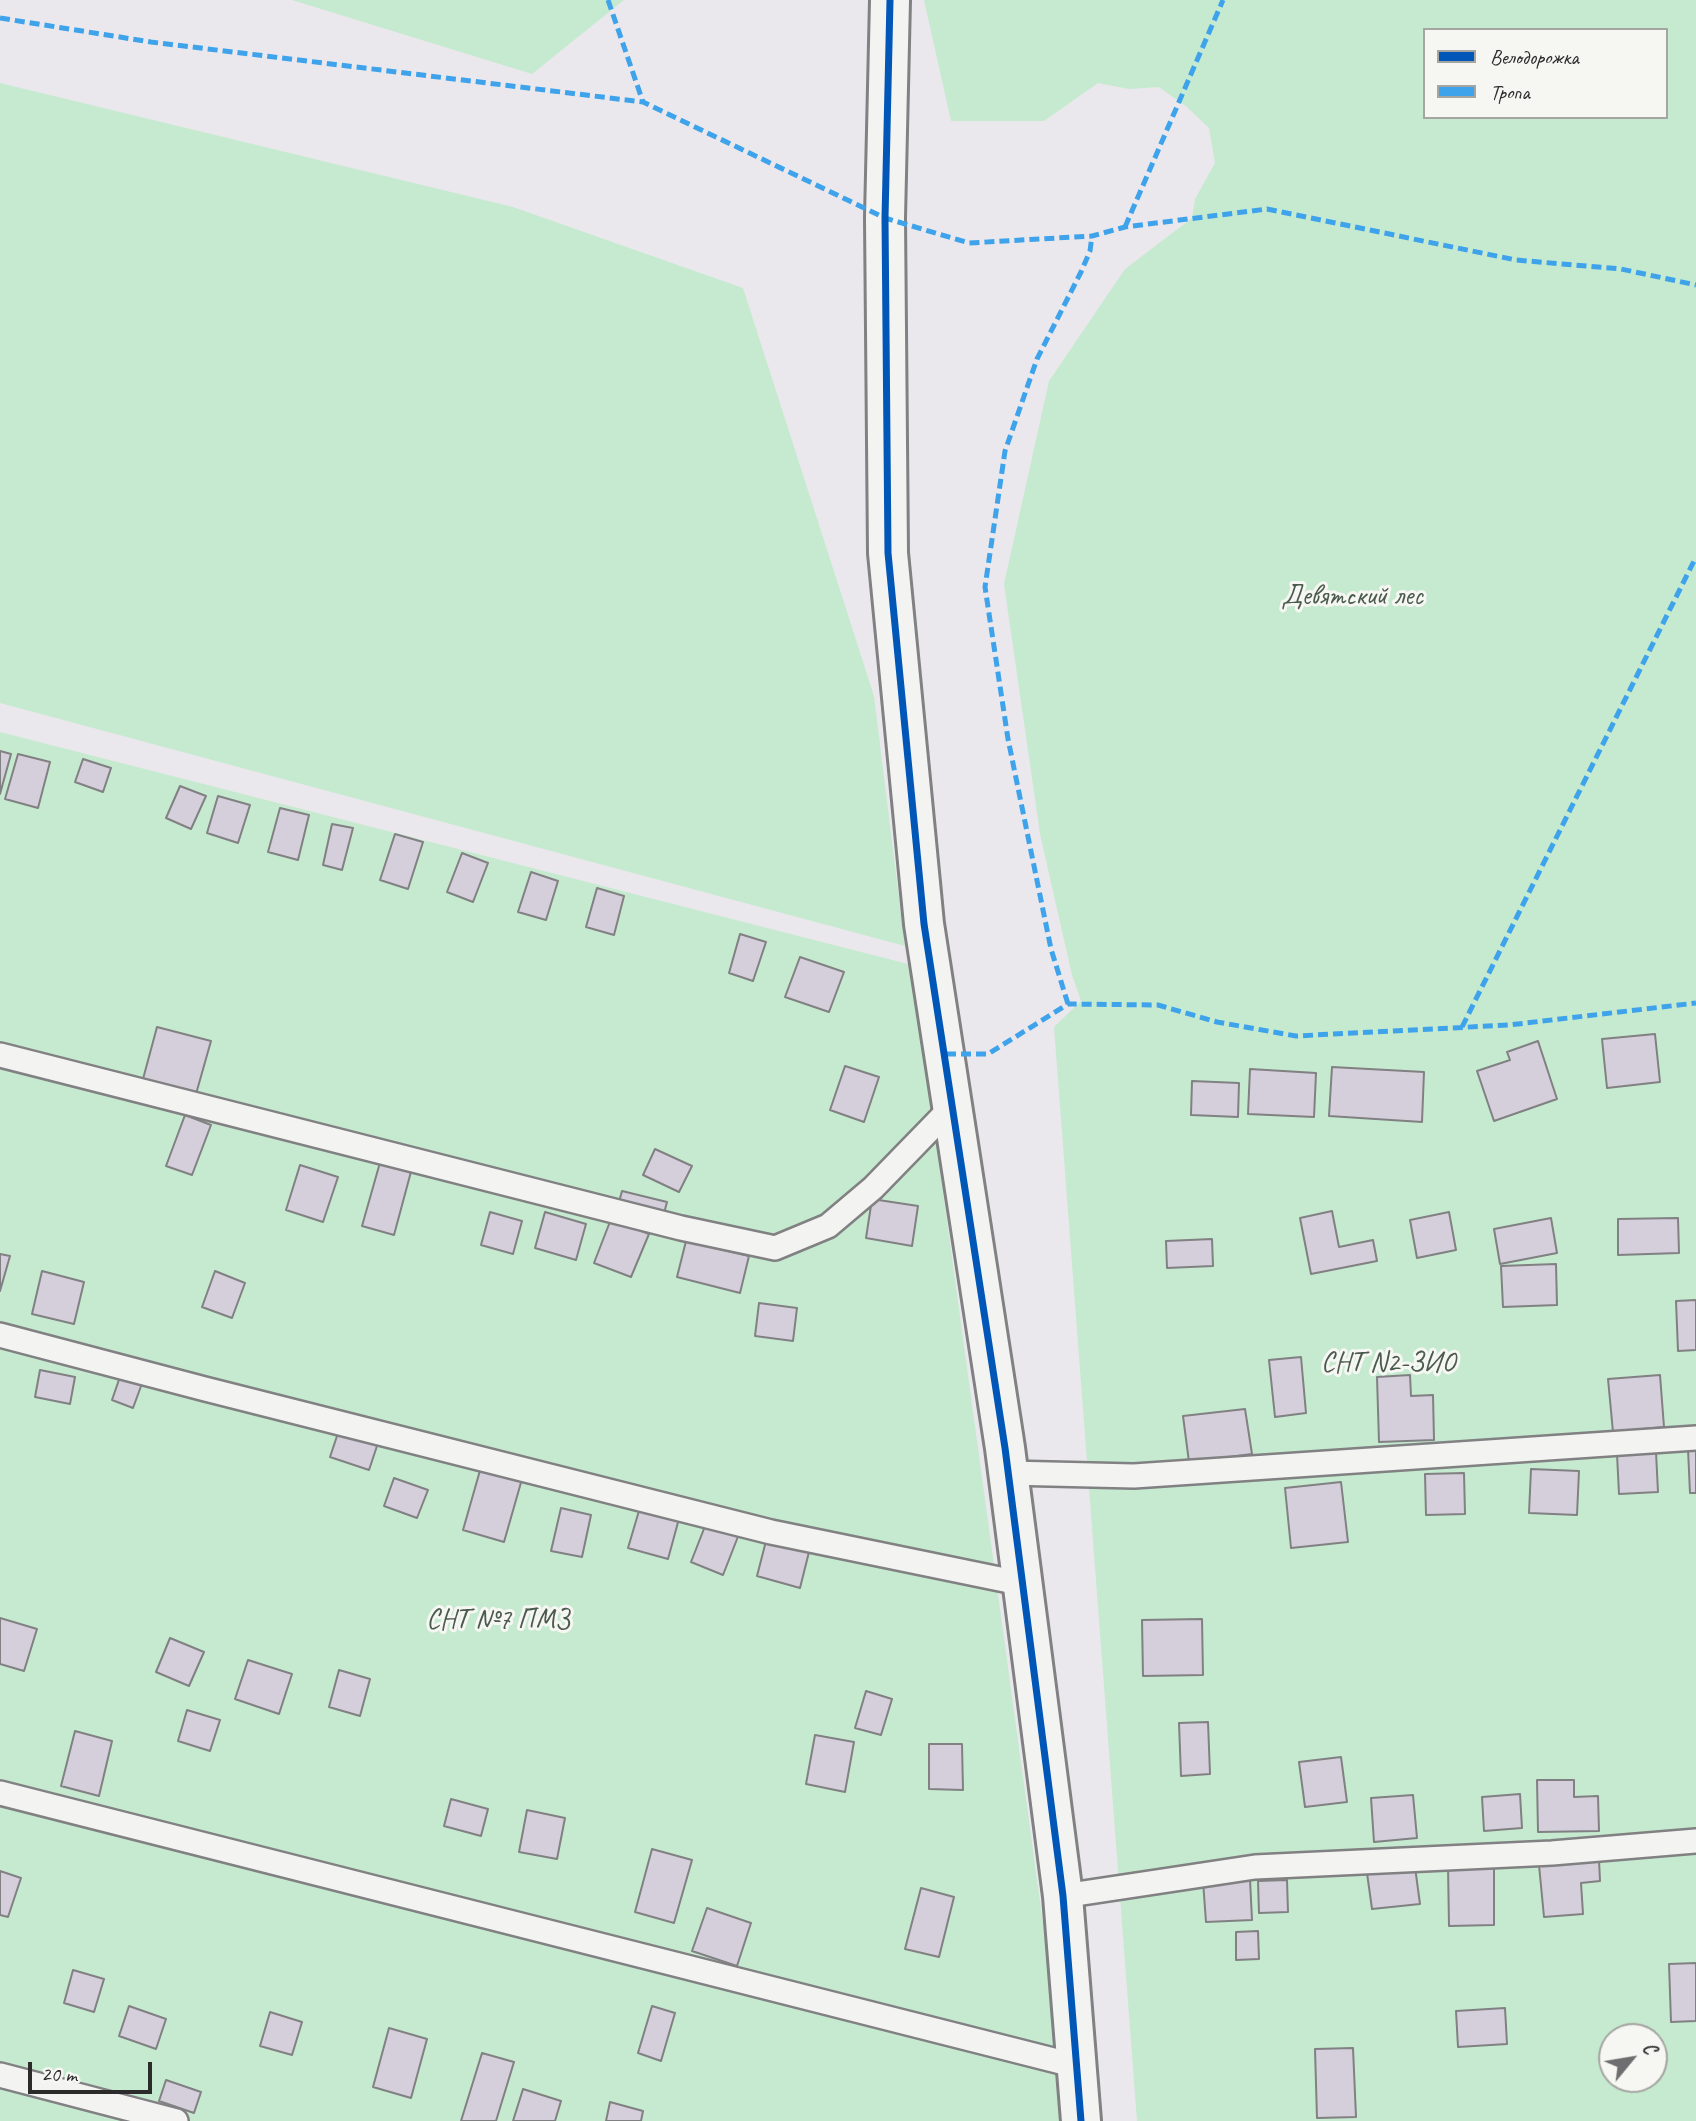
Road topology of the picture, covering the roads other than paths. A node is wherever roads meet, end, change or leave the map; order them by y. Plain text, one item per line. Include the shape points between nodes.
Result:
1 (890, 0) edge
2 (0, 1055) edge
3 (953, 1100) junction
4 (0, 1335) edge
5 (1696, 1438) edge
6 (1008, 1473) junction
7 (1024, 1584) junction
8 (0, 1793) edge
9 (1696, 1841) edge
10 (1063, 1896) junction
11 (1061, 2062) dead end
12 (0, 2075) edge
13 (176, 2121) edge
14 (1081, 2121) edge

1 - 3 street via 888,553 925,924
2 - 3 lane via 775,1248 828,1226 873,1188
3 - 6 street
4 - 7 lane via 771,1532
5 - 6 lane via 1134,1476
6 - 7 street
7 - 10 street
8 - 11 lane
9 - 10 lane via 1552,1853 1255,1867
10 - 14 street
12 - 13 lane

